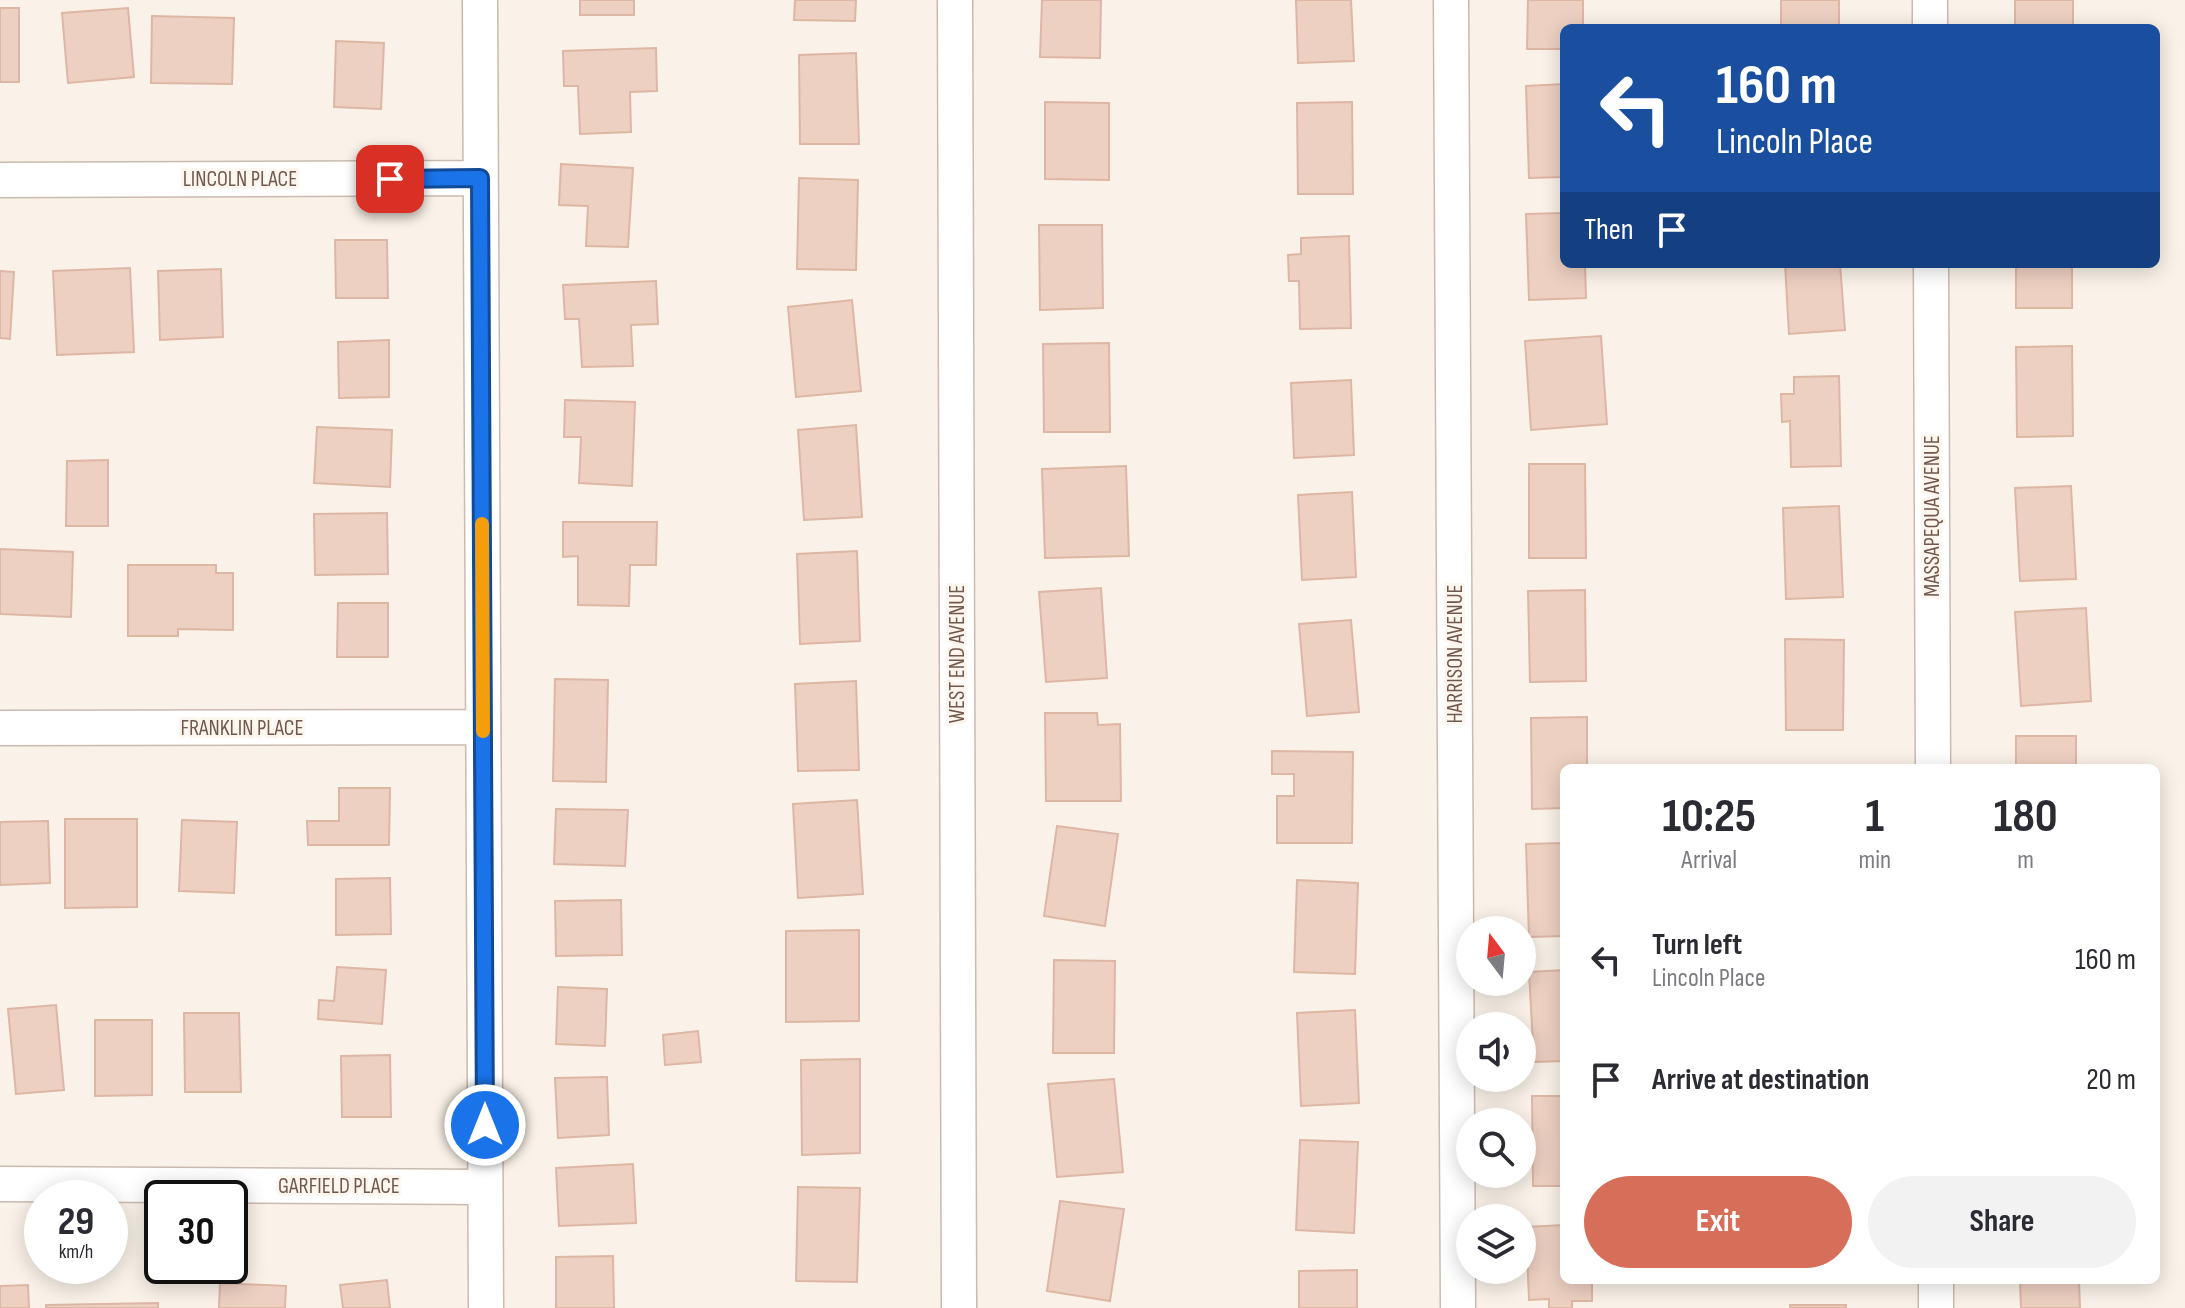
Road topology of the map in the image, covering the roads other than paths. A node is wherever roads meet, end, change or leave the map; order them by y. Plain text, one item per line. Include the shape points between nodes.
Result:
1 (480, 0) edge
2 (955, 0) edge
3 (1451, 0) edge
4 (1930, 0) edge
5 (1930, 24) edge
6 (480, 178) junction
7 (0, 180) edge
8 (1931, 268) edge
9 (483, 727) junction
10 (0, 728) edge
11 (1933, 764) edge
12 (0, 1184) edge
13 (485, 1187) junction
14 (1936, 1284) edge
15 (486, 1308) edge
16 (959, 1308) edge
17 (1458, 1308) edge
18 (1936, 1308) edge

1 - 6 street
2 - 16 street, WEST END AVENUE
3 - 17 street, HARRISON AVENUE
4 - 5 street
6 - 7 street, LINCOLN PLACE
6 - 9 street
8 - 11 street, MASSAPEQUA AVENUE
9 - 10 street, FRANKLIN PLACE
9 - 13 street
12 - 13 street, GARFIELD PLACE
13 - 15 street
14 - 18 street

